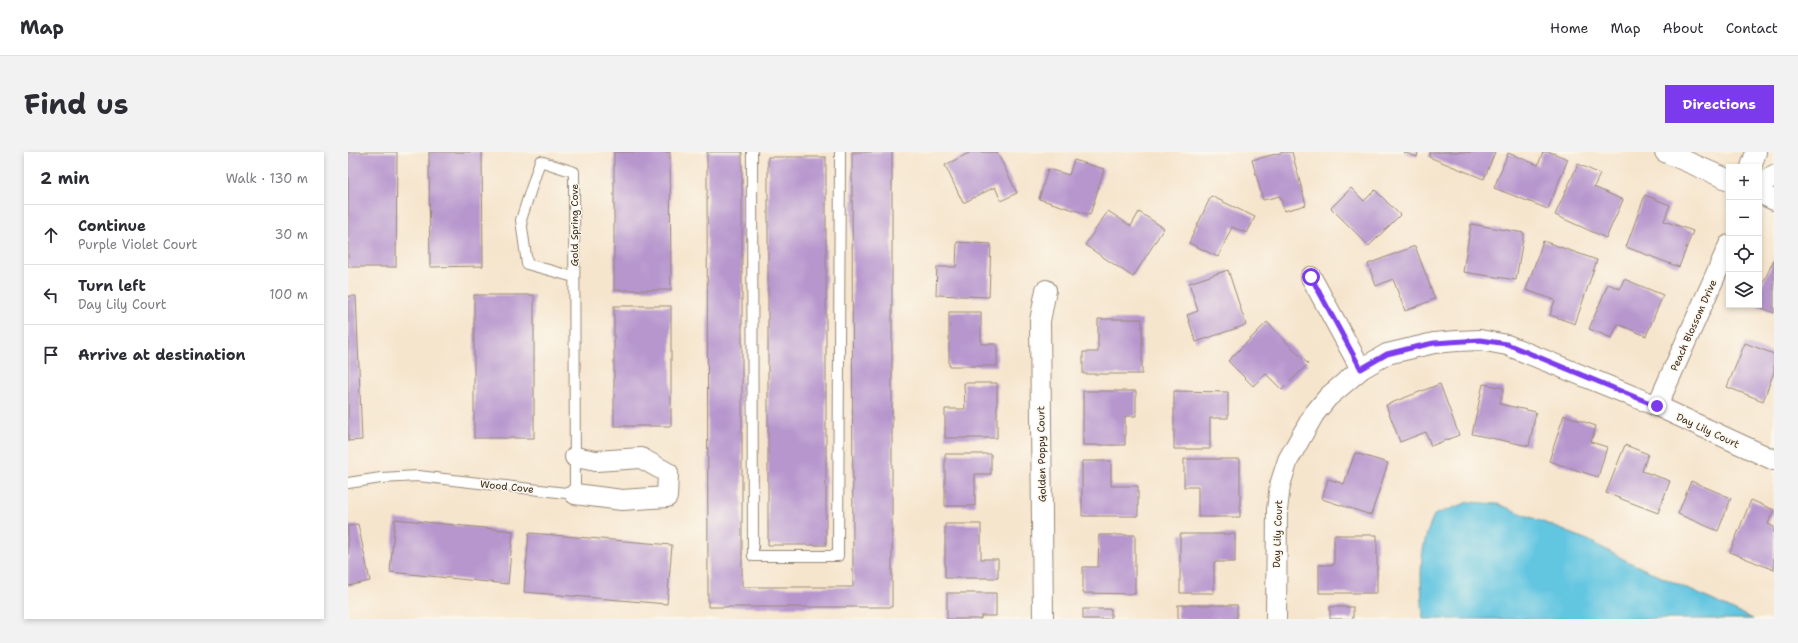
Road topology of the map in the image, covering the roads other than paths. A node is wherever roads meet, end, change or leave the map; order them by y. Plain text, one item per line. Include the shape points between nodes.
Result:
1 (752, 152) edge
2 (840, 152) edge
3 (1665, 152) edge
4 (1756, 152) edge
5 (1753, 164) edge
6 (1774, 175) edge
7 (1726, 179) edge
8 (1762, 184) edge
9 (1762, 194) edge
10 (1774, 200) edge
11 (1726, 251) edge
12 (574, 277) junction
13 (1311, 277) dead end
14 (1046, 290) dead end
15 (1361, 369) junction
16 (1657, 406) junction
17 (575, 457) junction
18 (1774, 460) edge
19 (348, 483) edge
20 (575, 494) junction
21 (1043, 619) edge
22 (1276, 619) edge

1 - 2 lane via 752,556 838,556
3 - 7 street
4 - 5 street
6 - 8 street
9 - 10 street
11 - 16 street, Peach Blossom Drive
12 - 12 lane, Gold Spring Cove via 574,172 540,161 521,220 527,264
12 - 17 lane, Gold Spring Cove
13 - 15 street
14 - 21 street, Golden Poppy Court via 1040,321
15 - 16 street, Day Lily Court via 1387,354 1411,348 1434,343 1480,340 1507,344
15 - 22 street, Day Lily Court via 1328,397 1314,414 1288,460 1276,510
16 - 18 street, Day Lily Court
17 - 20 lane, Gold Spring Cove
17 - 20 street, Wood Cove via 596,461 641,458 668,473 667,497 622,500
19 - 20 lane, Wood Cove via 418,476

